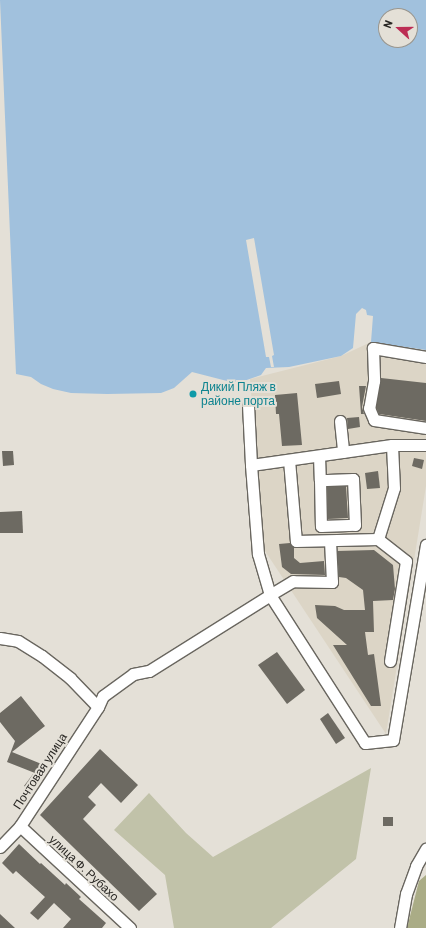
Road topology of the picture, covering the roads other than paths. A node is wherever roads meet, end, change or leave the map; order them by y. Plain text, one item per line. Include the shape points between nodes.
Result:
1 (426, 357) edge
2 (248, 405) dead end
3 (340, 421) dead end
4 (426, 428) edge
5 (392, 445) junction
6 (426, 445) edge
7 (343, 452) junction
8 (319, 456) junction
9 (289, 460) junction
10 (251, 465) junction
11 (320, 480) junction
12 (378, 539) junction
13 (330, 541) junction
14 (426, 545) edge
15 (270, 595) junction
16 (0, 638) edge
17 (390, 661) dead end
18 (98, 706) junction
19 (20, 826) junction
20 (0, 847) edge
21 (426, 849) edge
22 (130, 928) edge
23 (400, 928) edge

1 - 4 street via 373,348 374,381 369,408 374,420
2 - 10 street
3 - 7 street
5 - 6 street
5 - 7 street
5 - 12 street via 394,488
7 - 8 street
8 - 9 street
8 - 11 street
9 - 10 street
9 - 13 street via 296,541
10 - 15 street via 258,554
11 - 11 street via 321,526 355,525 353,479
12 - 13 street
12 - 17 street via 406,561
13 - 15 street, Почтовая улица via 332,582 293,581
14 - 15 street via 393,740 365,743
15 - 18 street, Почтовая улица via 149,671 133,674 103,696
16 - 18 street via 18,640 42,656 70,678
18 - 19 street, Почтовая улица
19 - 20 street, Почтовая улица
19 - 22 street, улица Ф. Рубахо
21 - 23 street via 416,866 406,894

